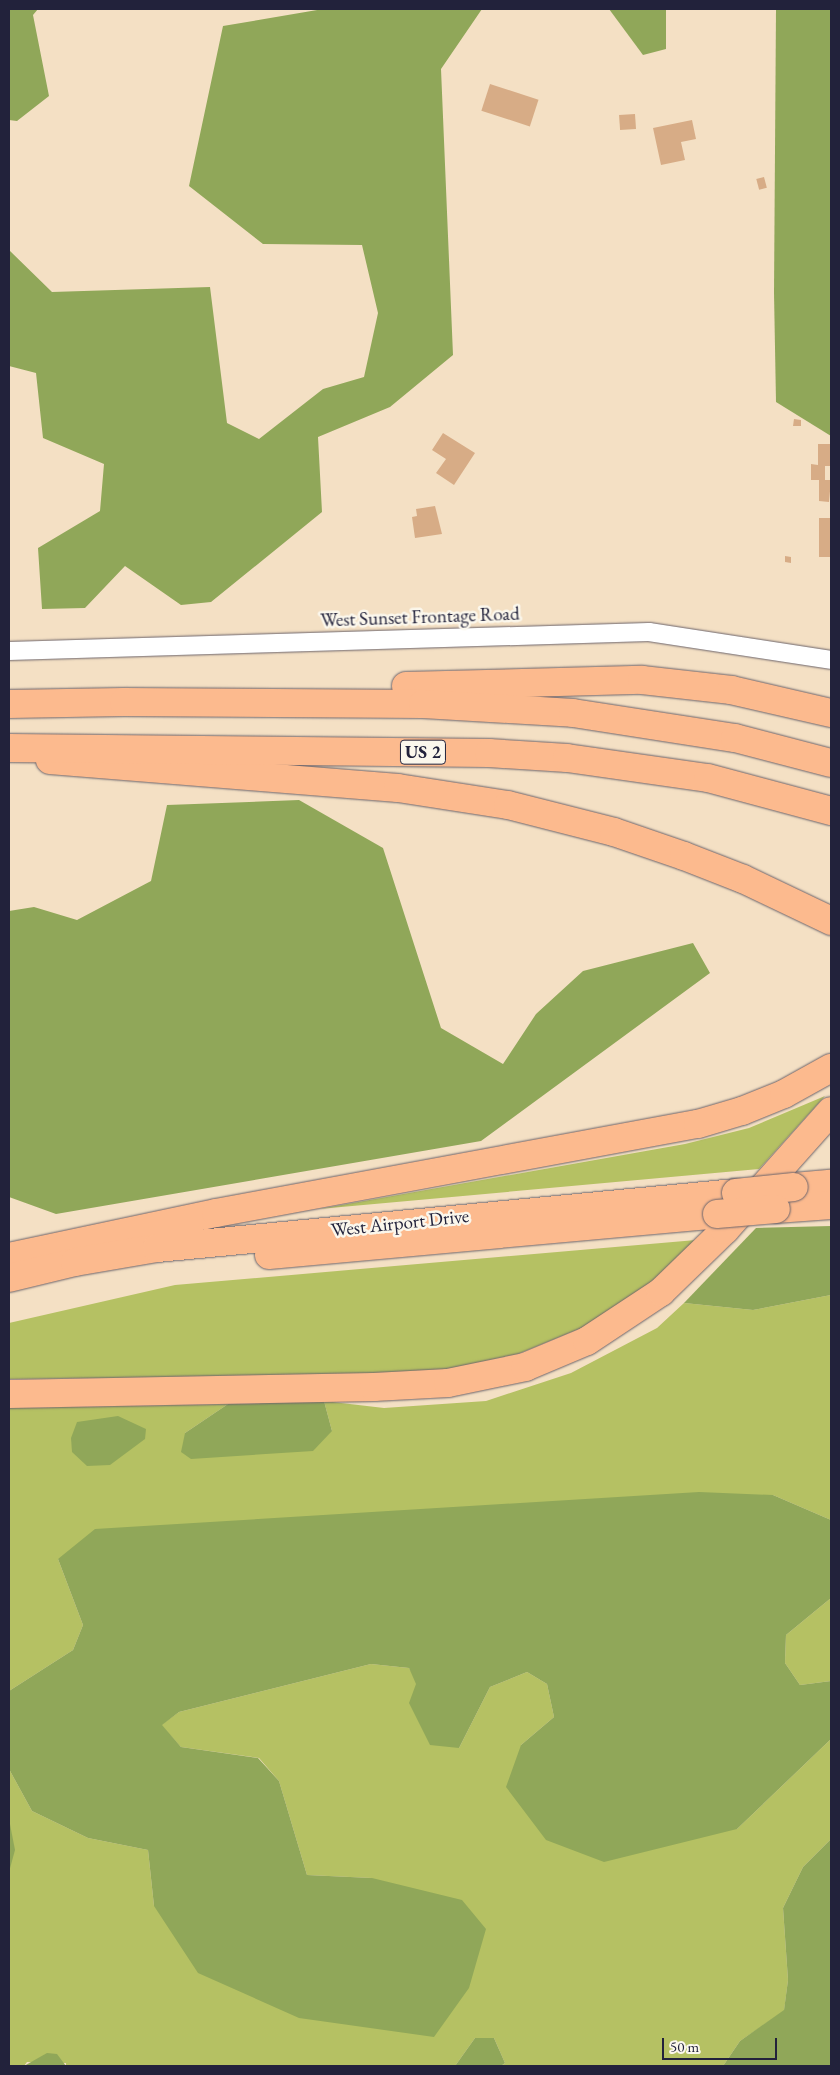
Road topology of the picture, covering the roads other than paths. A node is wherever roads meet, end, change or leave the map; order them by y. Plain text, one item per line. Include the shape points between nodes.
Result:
1 (9, 651) edge
2 (831, 660) edge
3 (124, 702) junction
4 (9, 704) edge
5 (831, 713) edge
6 (9, 748) edge
7 (9, 756) edge
8 (831, 763) edge
9 (831, 811) edge
10 (831, 921) edge
11 (831, 1068) edge
12 (831, 1111) edge
13 (831, 1184) edge
14 (831, 1205) edge
15 (9, 1257) edge
16 (9, 1278) edge
17 (9, 1297) edge
18 (9, 1394) edge

1 - 2 street, West Sunset Frontage Road via 649,632
3 - 4 main road
3 - 5 main road via 615,679 716,688
3 - 8 main road via 423,704 573,713 735,738
6 - 9 main road, US 2 via 489,753 557,758 708,778
7 - 10 main road via 398,788 508,806 661,848 743,879
11 - 15 main road via 784,1094 698,1124 216,1212
12 - 18 main road via 718,1238 661,1292 587,1341 524,1367 448,1383 374,1387
13 - 16 main road, West Airport Drive, bridge via 157,1248 75,1262
14 - 17 main road, West Airport Drive, bridge via 169,1265 88,1278

